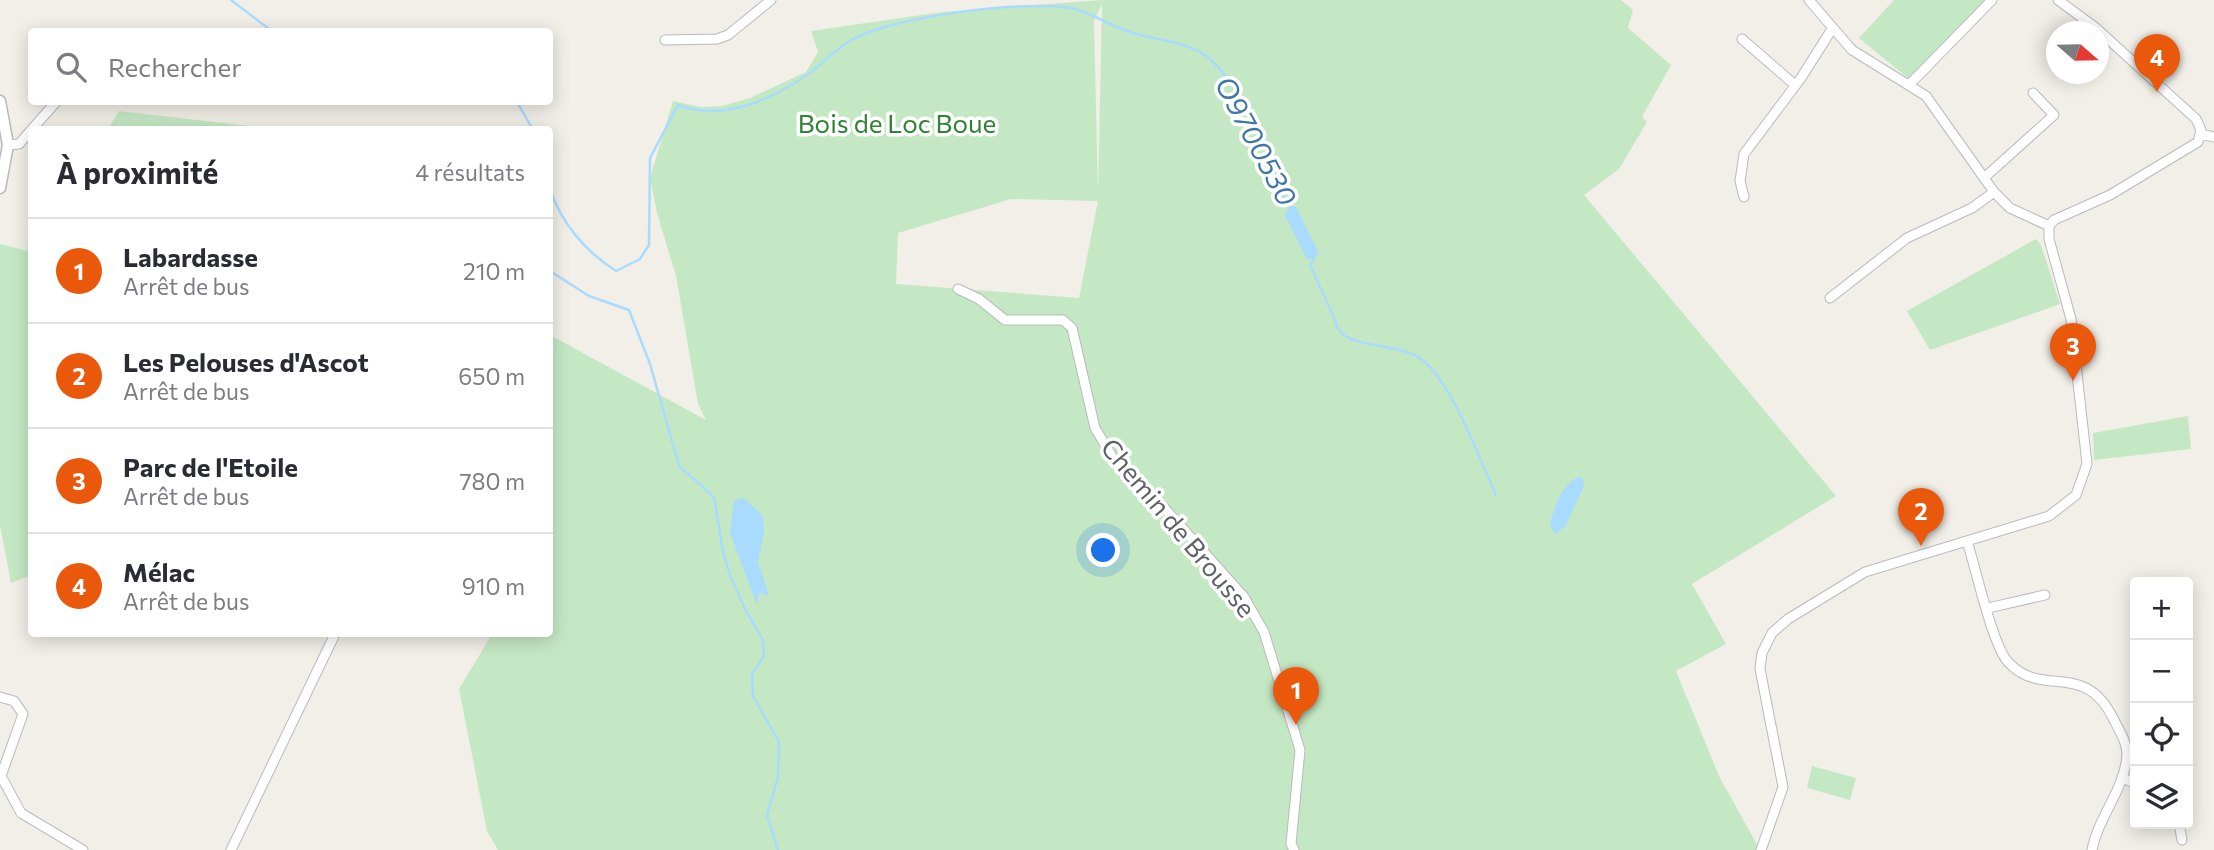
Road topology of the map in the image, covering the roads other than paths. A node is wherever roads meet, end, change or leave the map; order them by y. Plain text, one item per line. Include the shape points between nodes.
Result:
1 (771, 0) edge
2 (1809, 0) edge
3 (1993, 0) edge
4 (2058, 0) edge
5 (1832, 29) junction
6 (1742, 39) dead end
7 (665, 40) dead end
8 (1796, 85) junction
9 (1909, 85) junction
10 (2033, 93) dead end
11 (0, 102) edge
12 (53, 105) edge
13 (35, 126) edge
14 (28, 134) edge
15 (2201, 134) junction
16 (2214, 136) edge
17 (8, 145) junction
18 (1984, 178) junction
19 (0, 188) edge
20 (1994, 192) junction
21 (1744, 197) dead end
22 (2049, 226) junction
23 (958, 289) dead end
24 (1830, 298) dead end
25 (1967, 541) junction
26 (2045, 595) dead end
27 (1987, 608) junction
28 (334, 637) edge
29 (0, 697) edge
30 (8, 754) junction
31 (0, 762) edge
32 (2122, 777) junction
33 (2130, 781) edge
34 (2180, 829) edge
35 (2182, 839) dead end
36 (83, 850) edge
37 (231, 850) edge
38 (1294, 850) edge
39 (1761, 850) edge
40 (2092, 850) edge

1 - 7 street via 717,40
2 - 5 street
3 - 9 street
4 - 15 street via 2196,119
5 - 8 street
5 - 9 street via 1870,63
6 - 8 street
8 - 21 street via 1744,153 1740,181
9 - 18 street via 1937,108
10 - 18 street via 2054,115
11 - 17 street
12 - 13 street
14 - 17 street via 19,144
15 - 16 street
15 - 22 street via 2198,142
17 - 19 street
18 - 20 street
20 - 22 street via 2010,208
20 - 24 street via 1972,208 1908,238
22 - 25 street via 2071,319 2079,381 2087,464 2082,485 2059,511
23 - 38 street, Chemin de Brousse via 1005,320 1063,320 1072,328 1095,429 1114,458 1244,597 1264,632 1300,750
25 - 27 street
25 - 39 street via 1866,572 1788,619 1768,639 1760,678 1783,787
26 - 27 street
27 - 32 street via 2002,655 2019,671 2084,685 2099,695 2127,746
28 - 37 street
29 - 30 street via 14,701 23,714
30 - 31 street
30 - 36 street via 1,776 22,813
32 - 33 street
32 - 40 street
34 - 35 street

